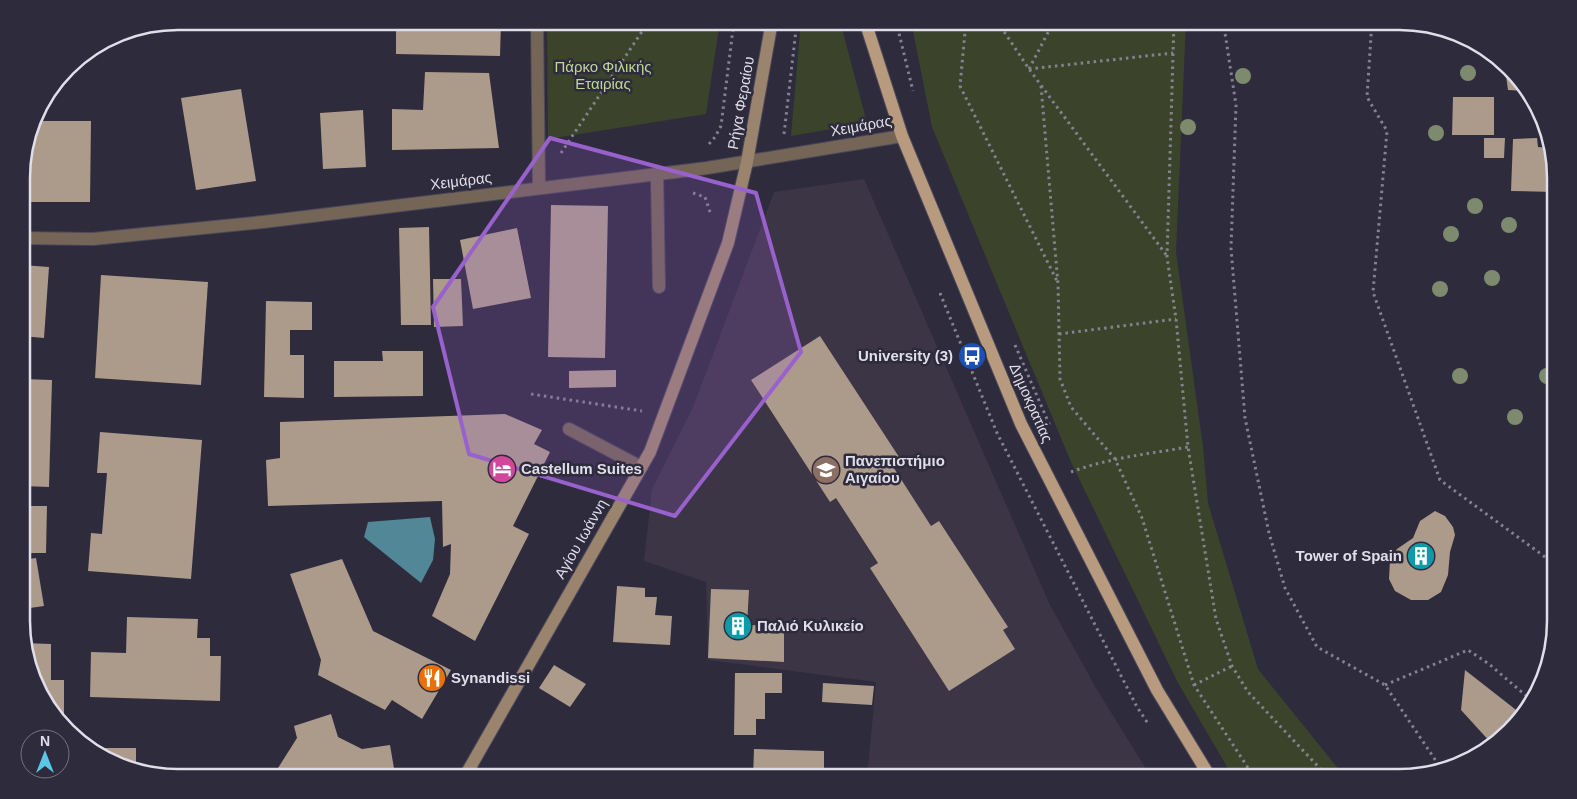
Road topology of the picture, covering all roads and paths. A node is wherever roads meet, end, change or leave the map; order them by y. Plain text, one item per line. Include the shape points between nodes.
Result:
1 (537, 30) edge
2 (643, 30) edge
3 (733, 30) edge
4 (770, 30) edge
5 (796, 30) edge
6 (868, 30) edge
7 (898, 30) edge
8 (965, 30) edge
9 (1004, 30) edge
10 (1049, 30) edge
11 (1174, 30) edge
12 (1225, 30) edge
13 (1371, 30) edge
14 (1173, 53) junction
15 (1029, 69) junction
16 (1042, 86) junction
17 (914, 93) dead end
18 (902, 136) junction
19 (784, 140) dead end
20 (707, 147) dead end
21 (747, 162) junction
22 (539, 167) junction
23 (657, 174) junction
24 (538, 188) junction
25 (30, 238) edge
26 (1168, 257) junction
27 (1058, 284) junction
28 (937, 286) dead end
29 (659, 287) dead end
30 (1176, 319) junction
31 (1059, 334) junction
32 (1014, 343) dead end
33 (532, 394) dead end
34 (643, 411) dead end
35 (570, 429) dead end
36 (1052, 431) dead end
37 (1188, 447) junction
38 (1115, 459) junction
39 (641, 468) junction
40 (1074, 481) dead end
41 (1547, 558) edge
42 (1232, 666) junction
43 (1385, 685) junction
44 (1194, 686) junction
45 (1526, 696) edge
46 (1153, 730) dead end
47 (1438, 763) edge
48 (469, 769) edge
49 (1205, 769) edge
50 (1248, 769) edge
51 (1320, 769) edge

1 - 22 street
2 - 22 path via 552,166
3 - 20 path via 721,126
4 - 21 street, Ρήγα Φεραίου
5 - 19 path
6 - 18 main road, Δημοκρατίας
7 - 17 path
8 - 27 path via 960,86
9 - 15 path
10 - 15 path
11 - 14 path
12 - 43 path via 1236,105 1231,248 1245,418 1269,533 1285,588 1317,647
13 - 41 path via 1367,97 1387,131 1373,292 1440,480
14 - 15 path
14 - 26 path
15 - 16 path
16 - 26 path
16 - 27 path
18 - 21 street, Χειμάρας
18 - 49 main road, Δημοκρατίας via 1021,424 1157,690
21 - 23 street, Χειμάρας
21 - 39 street, Αγίου Ιωάννη via 728,243 650,452
22 - 24 street
23 - 24 street, Χειμάρας
23 - 29 street
24 - 25 street, Χειμάρας via 102,238
26 - 30 path
27 - 31 path
28 - 46 path via 997,433 1137,707
30 - 31 path
30 - 37 path
31 - 38 path via 1060,379 1071,407
32 - 36 path
33 - 34 path
35 - 39 street
37 - 38 path
37 - 42 path via 1216,619
38 - 40 path via 1069,472
38 - 44 path via 1142,518
39 - 48 street, Αγίου Ιωάννη
42 - 44 path
42 - 51 path via 1248,692
43 - 45 path via 1468,650
43 - 47 path
44 - 50 path

